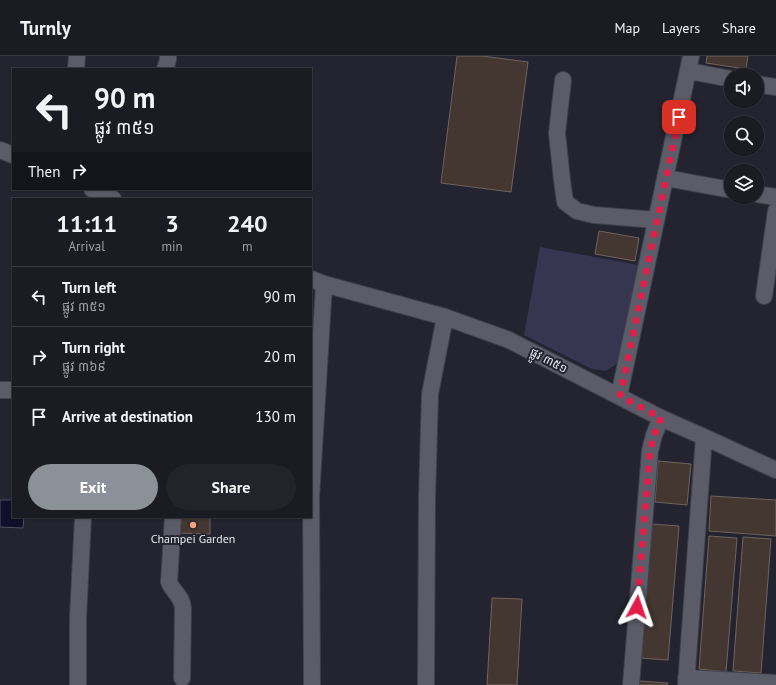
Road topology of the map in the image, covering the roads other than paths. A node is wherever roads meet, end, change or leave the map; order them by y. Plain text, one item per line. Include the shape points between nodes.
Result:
1 (77, 56) edge
2 (168, 56) edge
3 (690, 64) edge
4 (76, 68) edge
5 (166, 68) edge
6 (724, 76) edge
7 (563, 80) dead end
8 (764, 85) edge
9 (776, 87) edge
10 (0, 150) edge
11 (12, 155) edge
12 (666, 178) junction
13 (724, 189) edge
14 (764, 195) edge
15 (776, 197) edge
16 (776, 211) edge
17 (656, 220) junction
18 (318, 282) edge
19 (764, 296) dead end
20 (445, 317) junction
21 (0, 390) edge
22 (12, 390) edge
23 (620, 396) junction
24 (661, 418) junction
25 (704, 437) junction
26 (776, 470) edge
27 (83, 518) edge
28 (173, 518) edge
29 (182, 678) dead end
30 (776, 679) edge
31 (686, 682) edge
32 (776, 684) edge
33 (78, 685) edge
34 (312, 685) edge
35 (426, 685) edge
36 (631, 685) edge

1 - 4 street
2 - 5 street
3 - 6 street
3 - 12 street
7 - 17 street via 558,133 565,202 577,211 594,215
8 - 9 street
10 - 11 street
12 - 13 street
12 - 17 street
14 - 15 street
16 - 19 street
17 - 23 street
18 - 20 street, ផ្លូវ ៣៥១
18 - 34 street via 312,497
20 - 23 street, ផ្លូវ ៣៥១ via 510,340
20 - 35 street via 430,394
21 - 22 street
23 - 24 street, ផ្លូវ ៣៥១
24 - 25 street, ផ្លូវ ៣៥១
24 - 36 street via 650,451
25 - 26 street, ផ្លូវ ៣៥១
25 - 31 street
27 - 33 street
28 - 29 street via 169,582 183,602
30 - 32 street
31 - 32 street

